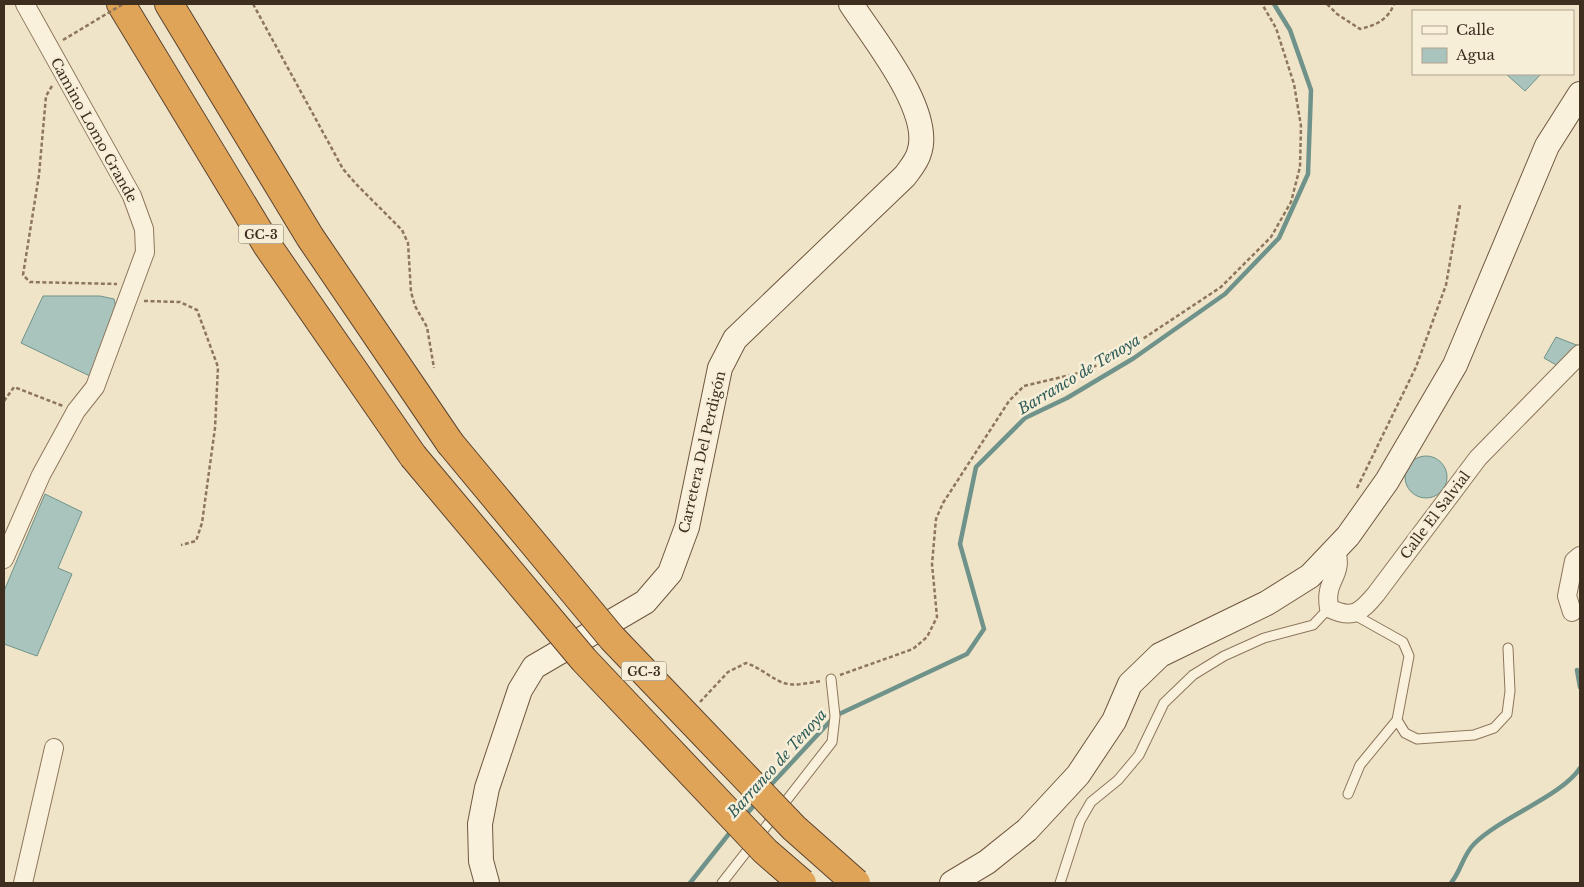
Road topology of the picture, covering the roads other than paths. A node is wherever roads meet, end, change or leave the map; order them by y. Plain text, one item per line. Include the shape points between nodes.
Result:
1 (25, 4) edge
2 (122, 4) edge
3 (169, 4) edge
4 (851, 4) edge
5 (1580, 94) edge
6 (1580, 354) edge
7 (1336, 549) junction
8 (1580, 556) edge
9 (4, 559) edge
10 (1329, 608) junction
11 (1572, 612) dead end
12 (1353, 614) junction
13 (1508, 648) dead end
14 (831, 678) road end
15 (1397, 720) junction
16 (54, 748) dead end
17 (1348, 794) dead end
18 (23, 883) edge
19 (487, 883) edge
20 (722, 883) edge
21 (802, 883) edge
22 (856, 883) edge
23 (952, 883) edge
24 (1060, 883) edge

1 - 9 street, Camino Lomo Grande via 132,196 144,229 145,252 96,387 76,411 41,475
2 - 21 highway, GC-3, bridge via 267,245 413,456 584,660 765,851
3 - 22 highway, GC-3, bridge via 310,236 450,442 612,638 794,828
4 - 19 street, Carretera Del Perdigón via 914,102 922,130 920,153 905,176 735,339 720,368 687,527 670,573 645,602 534,667 520,690 487,788 480,824 481,860
5 - 7 street via 1547,146 1455,365 1387,481
6 - 12 street, Calle El Salvial via 1478,458 1364,609
7 - 10 street via 1340,563 1329,583
7 - 23 street via 1310,576 1267,603 1160,655 1130,684 1114,721 1078,775 1027,830 987,862
8 - 11 street via 1574,561 1567,596
10 - 12 street via 1341,614
10 - 24 lane via 1313,626 1264,638 1224,656 1193,675 1164,703 1139,755 1118,780 1091,802 1080,821
12 - 15 lane via 1403,642 1409,656
13 - 15 lane via 1510,691 1507,714 1494,728 1474,735 1417,739 1405,733
14 - 20 lane via 835,716 832,742
15 - 17 lane via 1360,764
16 - 18 street

